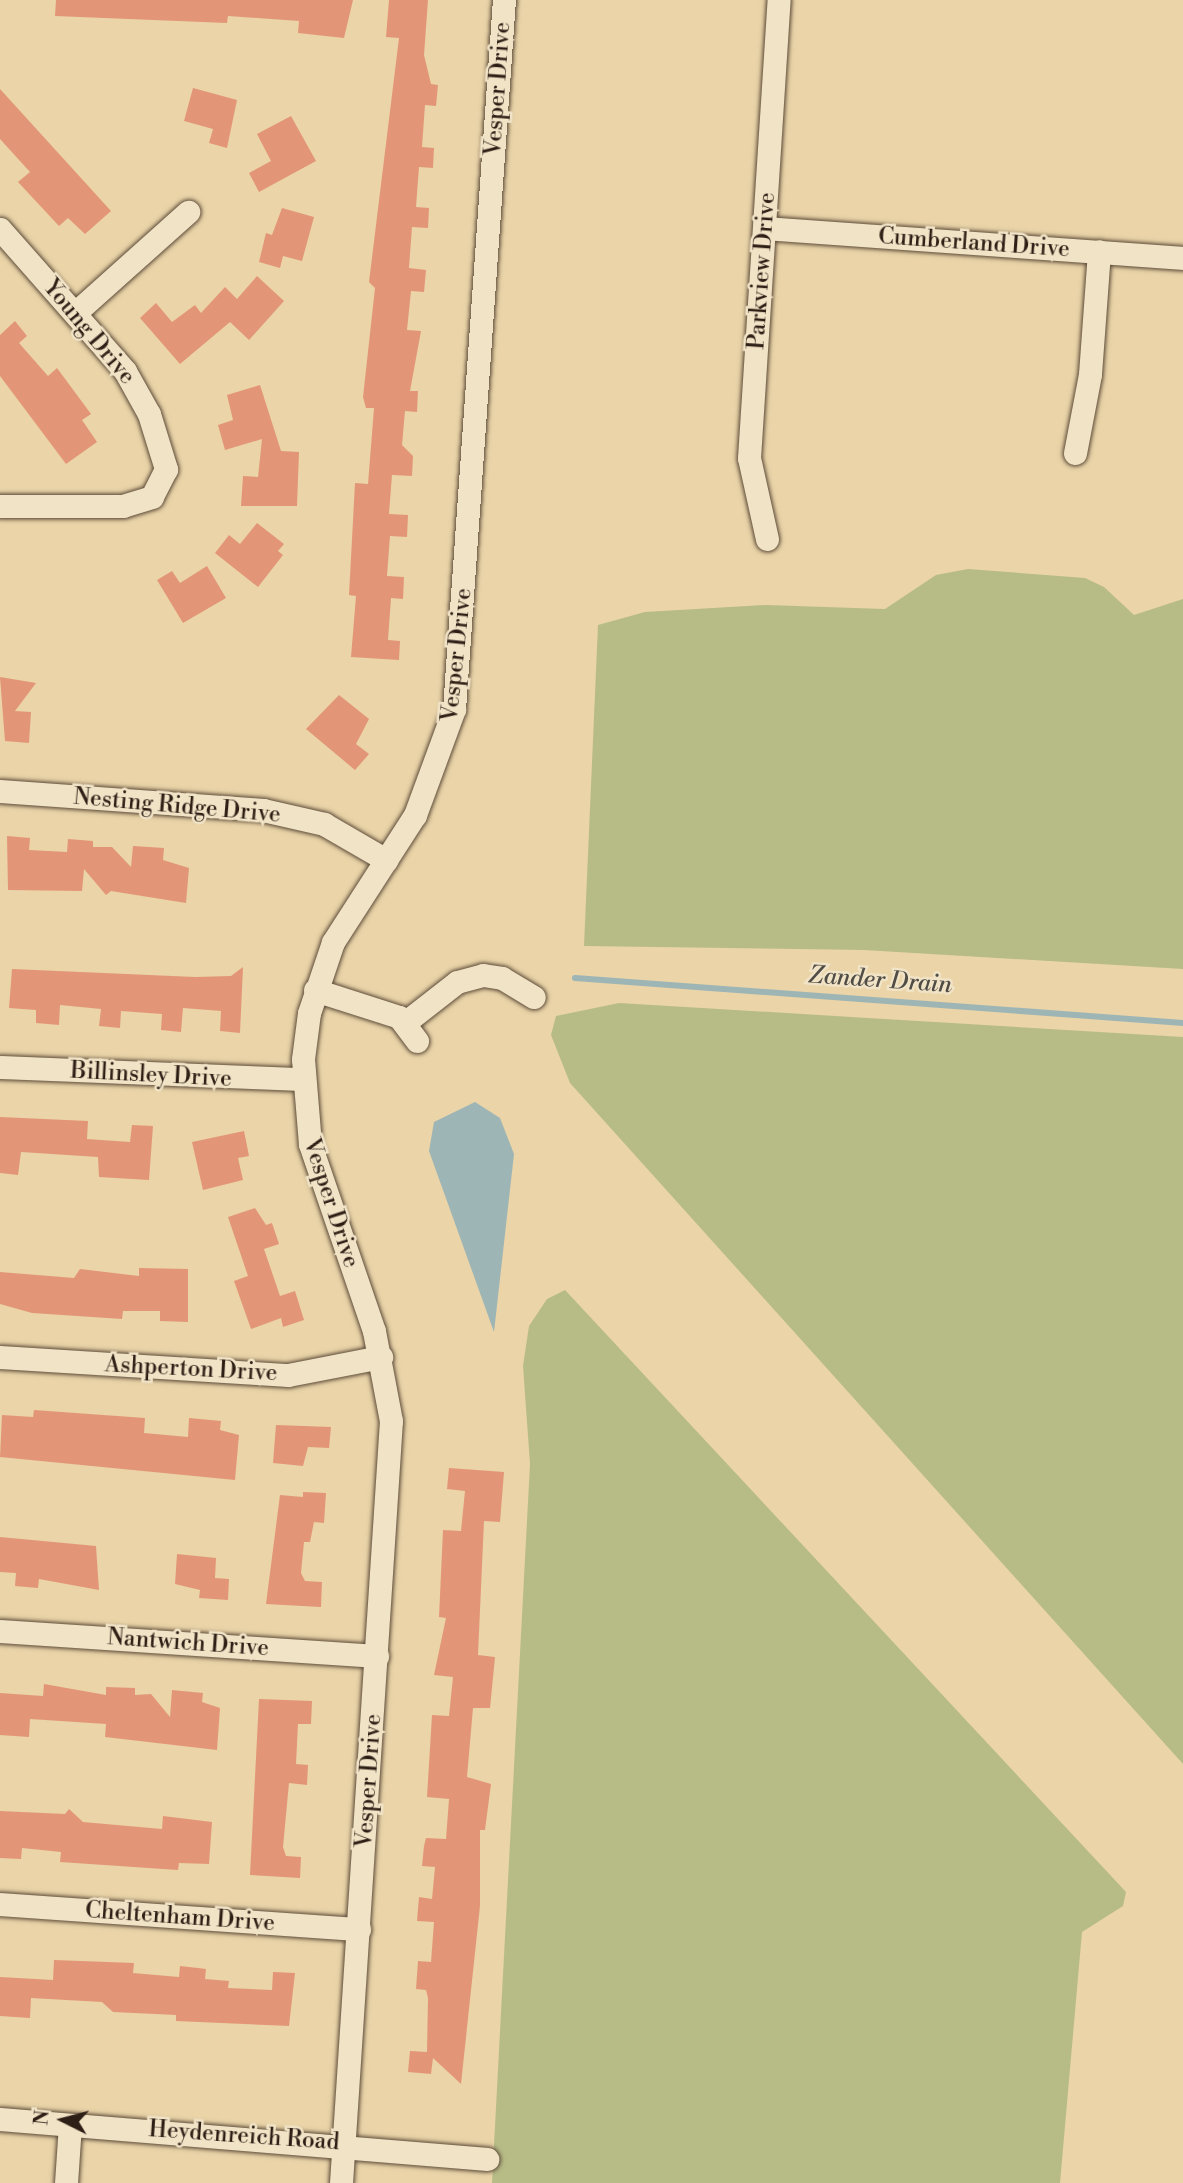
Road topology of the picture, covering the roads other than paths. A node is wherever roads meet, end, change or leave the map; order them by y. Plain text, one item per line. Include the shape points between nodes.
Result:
1 (504, 0) edge
2 (779, 0) edge
3 (188, 212) dead end
4 (765, 228) junction
5 (0, 229) edge
6 (1099, 251) junction
7 (1183, 258) edge
8 (75, 313) junction
9 (1075, 453) dead end
10 (0, 506) edge
11 (767, 539) dead end
12 (0, 791) edge
13 (386, 860) junction
14 (315, 990) junction
15 (534, 997) dead end
16 (0, 1067) edge
17 (303, 1079) junction
18 (0, 1357) edge
19 (381, 1357) junction
20 (0, 1631) edge
21 (377, 1656) junction
22 (0, 1904) edge
23 (359, 1929) junction
24 (0, 2119) edge
25 (70, 2124) junction
26 (344, 2143) junction
27 (487, 2159) dead end
28 (66, 2183) edge
29 (341, 2183) edge

1 - 13 street, Vesper Drive via 454,709 427,792
2 - 4 street, Parkview Drive
3 - 8 street
4 - 6 street, Cumberland Drive
4 - 11 street, Parkview Drive via 749,458
5 - 8 street, Young Drive
6 - 7 street, Cumberland Drive
6 - 9 street via 1090,374
8 - 10 street, Young Drive via 137,390 164,455 165,479 152,497 123,506
12 - 13 street, Nesting Ridge Drive via 262,810 324,824
13 - 14 street, Vesper Drive via 344,922
14 - 15 street via 412,1031 457,982 483,975 502,978
14 - 17 street, Vesper Drive
16 - 17 street, Billinsley Drive
17 - 19 street, Vesper Drive via 317,1170
18 - 19 street, Ashperton Drive via 288,1375
19 - 21 street, Vesper Drive via 391,1440
20 - 21 street, Nantwich Drive
21 - 23 street, Vesper Drive
22 - 23 street, Cheltenham Drive
23 - 26 street, Vesper Drive
24 - 25 street, Heydenreich Road
25 - 26 street, Heydenreich Road
25 - 28 street
26 - 27 street, Heydenreich Road
26 - 29 street, Vesper Drive

